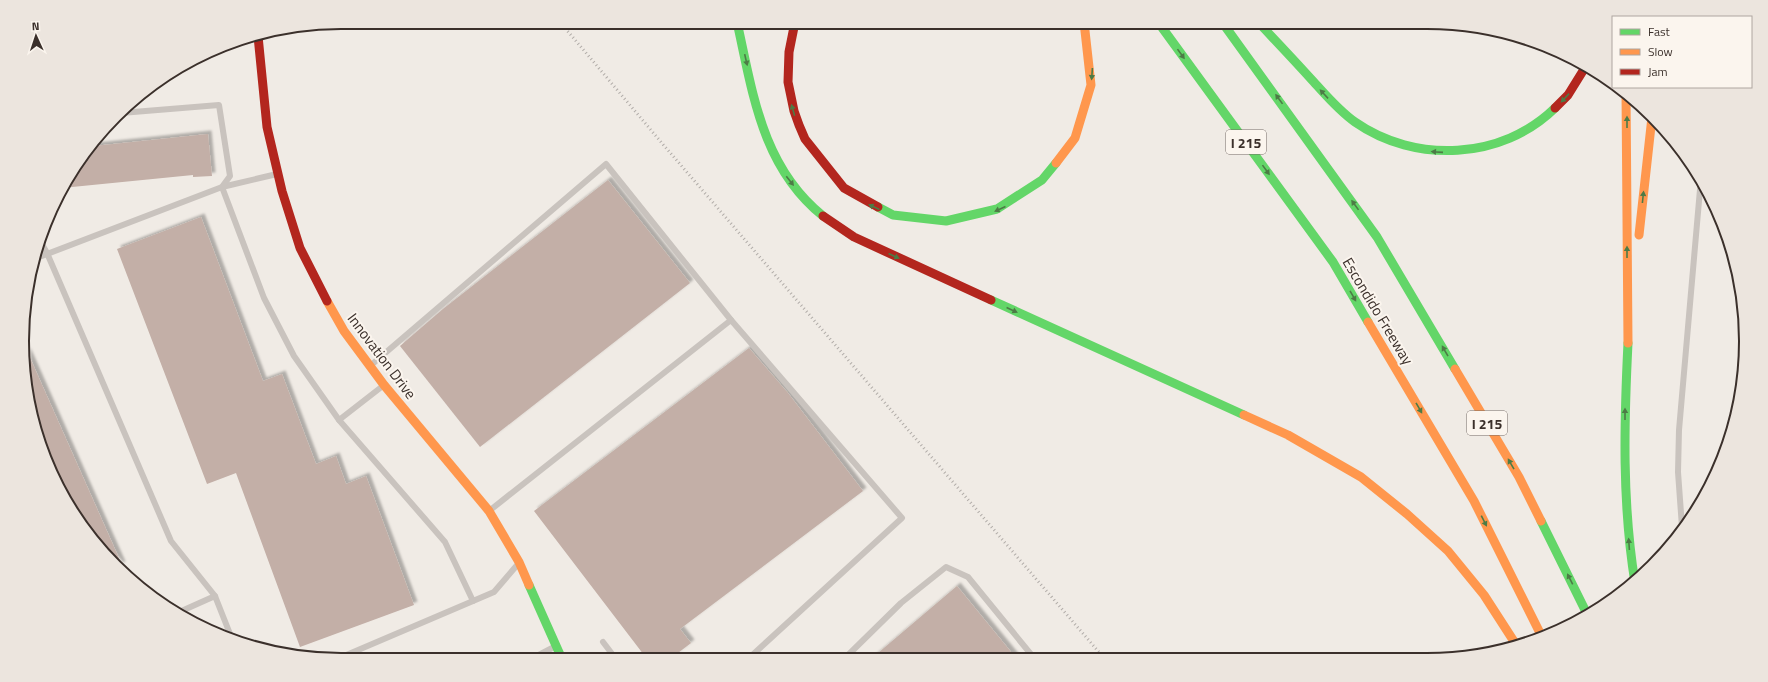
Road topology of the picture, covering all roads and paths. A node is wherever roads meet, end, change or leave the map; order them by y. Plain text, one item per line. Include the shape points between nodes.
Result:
1 (739, 29) edge
2 (793, 29) edge
3 (1086, 29) edge
4 (1163, 29) edge
5 (1227, 29) edge
6 (1264, 29) edge
7 (258, 40) edge
8 (1583, 71) edge
9 (1626, 100) edge
10 (128, 112) edge
11 (1651, 124) edge
12 (278, 174) junction
13 (222, 187) junction
14 (1700, 190) edge
15 (44, 247) edge
16 (48, 254) junction
17 (41, 256) edge
18 (731, 320) junction
19 (1628, 333) junction
20 (370, 366) junction
21 (384, 385) junction
22 (339, 420) junction
23 (489, 511) junction
24 (1682, 521) edge
25 (519, 562) junction
26 (1634, 575) edge
27 (215, 596) junction
28 (473, 601) junction
29 (1586, 609) edge
30 (184, 610) edge
31 (1539, 631) edge
32 (229, 632) edge
33 (1513, 640) edge
34 (603, 642) dead end
35 (556, 646) junction
36 (353, 653) edge
37 (542, 653) edge
38 (559, 653) edge
39 (611, 653) edge
40 (755, 653) edge
41 (850, 653) edge
42 (1030, 653) edge

1 -> 33 main road via 767,141 783,171 823,217 854,238 1288,435 1361,477 1448,551 1484,594
3 -> 2 main road via 1090,40 1091,87 1085,113 1066,154 1039,184 1023,197 1000,209 947,222 915,220 871,206 849,193 814,157 796,119 789,94 788,61
4 -> 31 main road, Escondido Freeway / I 215 via 1334,262 1474,501
29 -> 5 main road, I 215 via 1519,477 1377,237
8 -> 6 main road via 1557,107 1525,132 1508,141 1483,148 1463,152 1436,152 1399,145 1362,127 1328,98
7 - 12 main road, Innovation Drive via 267,127
19 -> 9 main road
10 - 13 lane via 219,105 230,176
19 -> 11 main road
12 - 13 lane
12 - 20 main road, Innovation Drive via 300,248 344,331
13 - 16 lane
13 - 22 lane via 264,298 294,356
14 - 24 lane via 1679,430 1678,472
15 - 16 lane
16 - 17 lane
16 - 27 lane via 171,541
18 - 20 lane via 606,164
18 - 23 lane
18 - 40 lane via 902,518
26 -> 19 main road via 1624,482
20 - 21 main road, Innovation Drive
21 - 22 lane
21 - 23 main road, Innovation Drive
22 - 28 lane via 445,542
23 - 25 main road, Innovation Drive
25 - 28 lane via 494,592
25 - 35 main road, Innovation Drive
27 - 30 lane
27 - 32 lane
28 - 36 lane
34 - 39 lane
35 - 37 lane
35 - 38 main road, Innovation Drive
41 - 42 lane via 901,603 946,567 968,577

